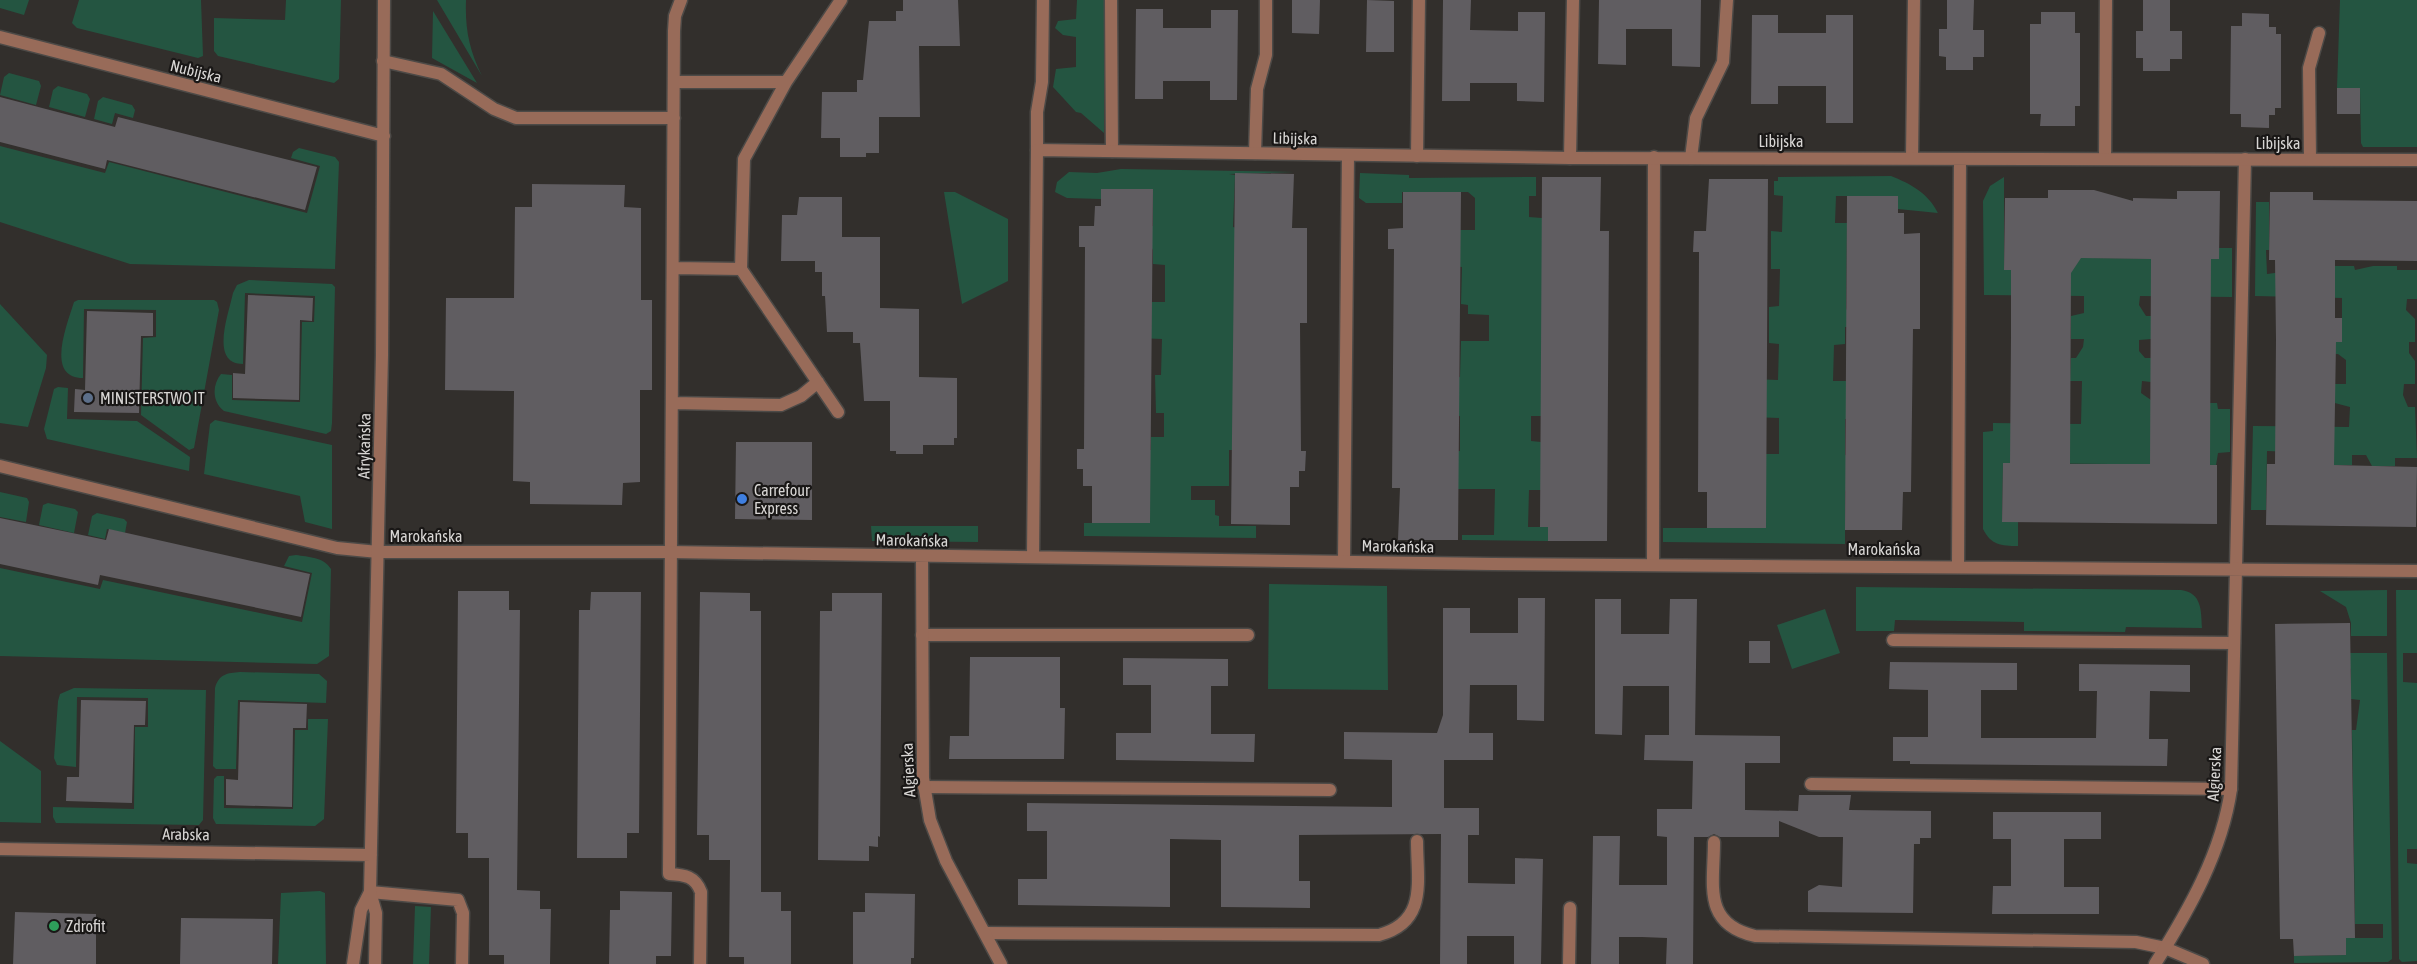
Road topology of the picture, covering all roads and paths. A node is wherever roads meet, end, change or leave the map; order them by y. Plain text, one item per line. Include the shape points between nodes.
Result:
1 (384, 0) edge
2 (681, 0) edge
3 (841, 0) edge
4 (1043, 0) edge
5 (1111, 0) edge
6 (1266, 0) edge
7 (1419, 0) edge
8 (1573, 0) edge
9 (1727, 0) edge
10 (1914, 0) edge
11 (2106, 0) edge
12 (2319, 33) dead end
13 (0, 38) edge
14 (383, 61) junction
15 (675, 82) junction
16 (786, 82) junction
17 (674, 118) junction
18 (384, 136) junction
19 (1037, 150) junction
20 (1112, 151) junction
21 (1255, 153) junction
22 (1348, 155) junction
23 (1418, 156) junction
24 (1654, 157) junction
25 (1570, 158) junction
26 (1690, 158) junction
27 (1912, 158) junction
28 (2105, 158) junction
29 (1960, 159) junction
30 (2245, 159) junction
31 (2310, 159) junction
32 (2417, 160) edge
33 (673, 268) junction
34 (741, 269) junction
35 (818, 382) junction
36 (672, 403) junction
37 (838, 412) dead end
38 (0, 466) edge
39 (378, 552) junction
40 (669, 552) junction
41 (1033, 557) junction
42 (922, 558) junction
43 (1344, 561) junction
44 (1653, 564) junction
45 (1958, 565) junction
46 (2236, 568) junction
47 (2417, 571) edge
48 (922, 634) junction
49 (1248, 635) dead end
50 (1893, 640) dead end
51 (2234, 643) junction
52 (1812, 784) dead end
53 (924, 787) junction
54 (1330, 789) dead end
55 (2231, 789) junction
56 (1417, 841) dead end
57 (1714, 842) dead end
58 (0, 849) edge
59 (371, 855) junction
60 (370, 892) junction
61 (1570, 908) dead end
62 (985, 933) junction
63 (2165, 948) junction
64 (353, 964) edge
65 (375, 964) edge
66 (462, 964) edge
67 (700, 964) edge
68 (1001, 964) edge
69 (1569, 964) edge
70 (2155, 964) edge
71 (2202, 964) edge

1 - 14 street, Afrykańska
2 - 15 street via 675,16
3 - 16 street
4 - 19 street
5 - 20 street
6 - 21 street via 1266,55 1257,89
7 - 23 street
8 - 25 street
9 - 26 street via 1723,62 1696,117
10 - 27 street
11 - 28 street
12 - 31 street via 2309,68
13 - 18 street, Nubijska
14 - 17 street via 441,74 494,109 516,117
14 - 18 street, Afrykańska
15 - 16 street
15 - 17 street
16 - 34 street via 744,159
17 - 33 street
18 - 39 street, Afrykańska
19 - 20 street, Libijska
19 - 41 street
20 - 21 street, Libijska
21 - 22 street, Libijska
22 - 23 street, Libijska
22 - 43 street
23 - 25 street, Libijska
24 - 25 street, Libijska
24 - 26 street, Libijska
24 - 44 street
26 - 27 street, Libijska
27 - 29 street, Libijska
28 - 29 street, Libijska
28 - 30 street, Libijska
29 - 45 street
30 - 31 street, Libijska
30 - 46 street, Algierska
31 - 32 street, Libijska
33 - 34 street
33 - 36 street
34 - 35 street
35 - 36 street via 781,405
35 - 37 street
36 - 40 street
38 - 39 street, Marokańska via 337,548
39 - 40 street, Marokańska
39 - 59 street, Afrykańska
40 - 42 street, Marokańska
40 - 67 street via 669,874 684,875 698,885
41 - 42 street, Marokańska
41 - 43 street, Marokańska
42 - 48 street, Algierska
43 - 44 street, Marokańska
44 - 45 street, Marokańska
45 - 46 street, Marokańska
46 - 47 street, Marokańska
46 - 51 street, Algierska
48 - 49 street
48 - 53 street, Algierska
50 - 51 street
51 - 55 street, Algierska
52 - 55 street
53 - 54 street
53 - 62 street, Algierska via 930,820 946,861
55 - 63 street, Algierska via 2221,839
56 - 62 street via 1417,898 1412,914 1398,928 1379,935
57 - 63 street via 1715,909 1729,926 1755,936 2136,942
58 - 59 street, Arabska
59 - 60 street, Afrykańska
60 - 64 street, Afrykańska via 361,910
60 - 65 street, Afrykańska via 376,913
60 - 66 street via 458,900 464,913
61 - 69 street
62 - 68 street, Algierska
63 - 70 street, Algierska
63 - 71 street

